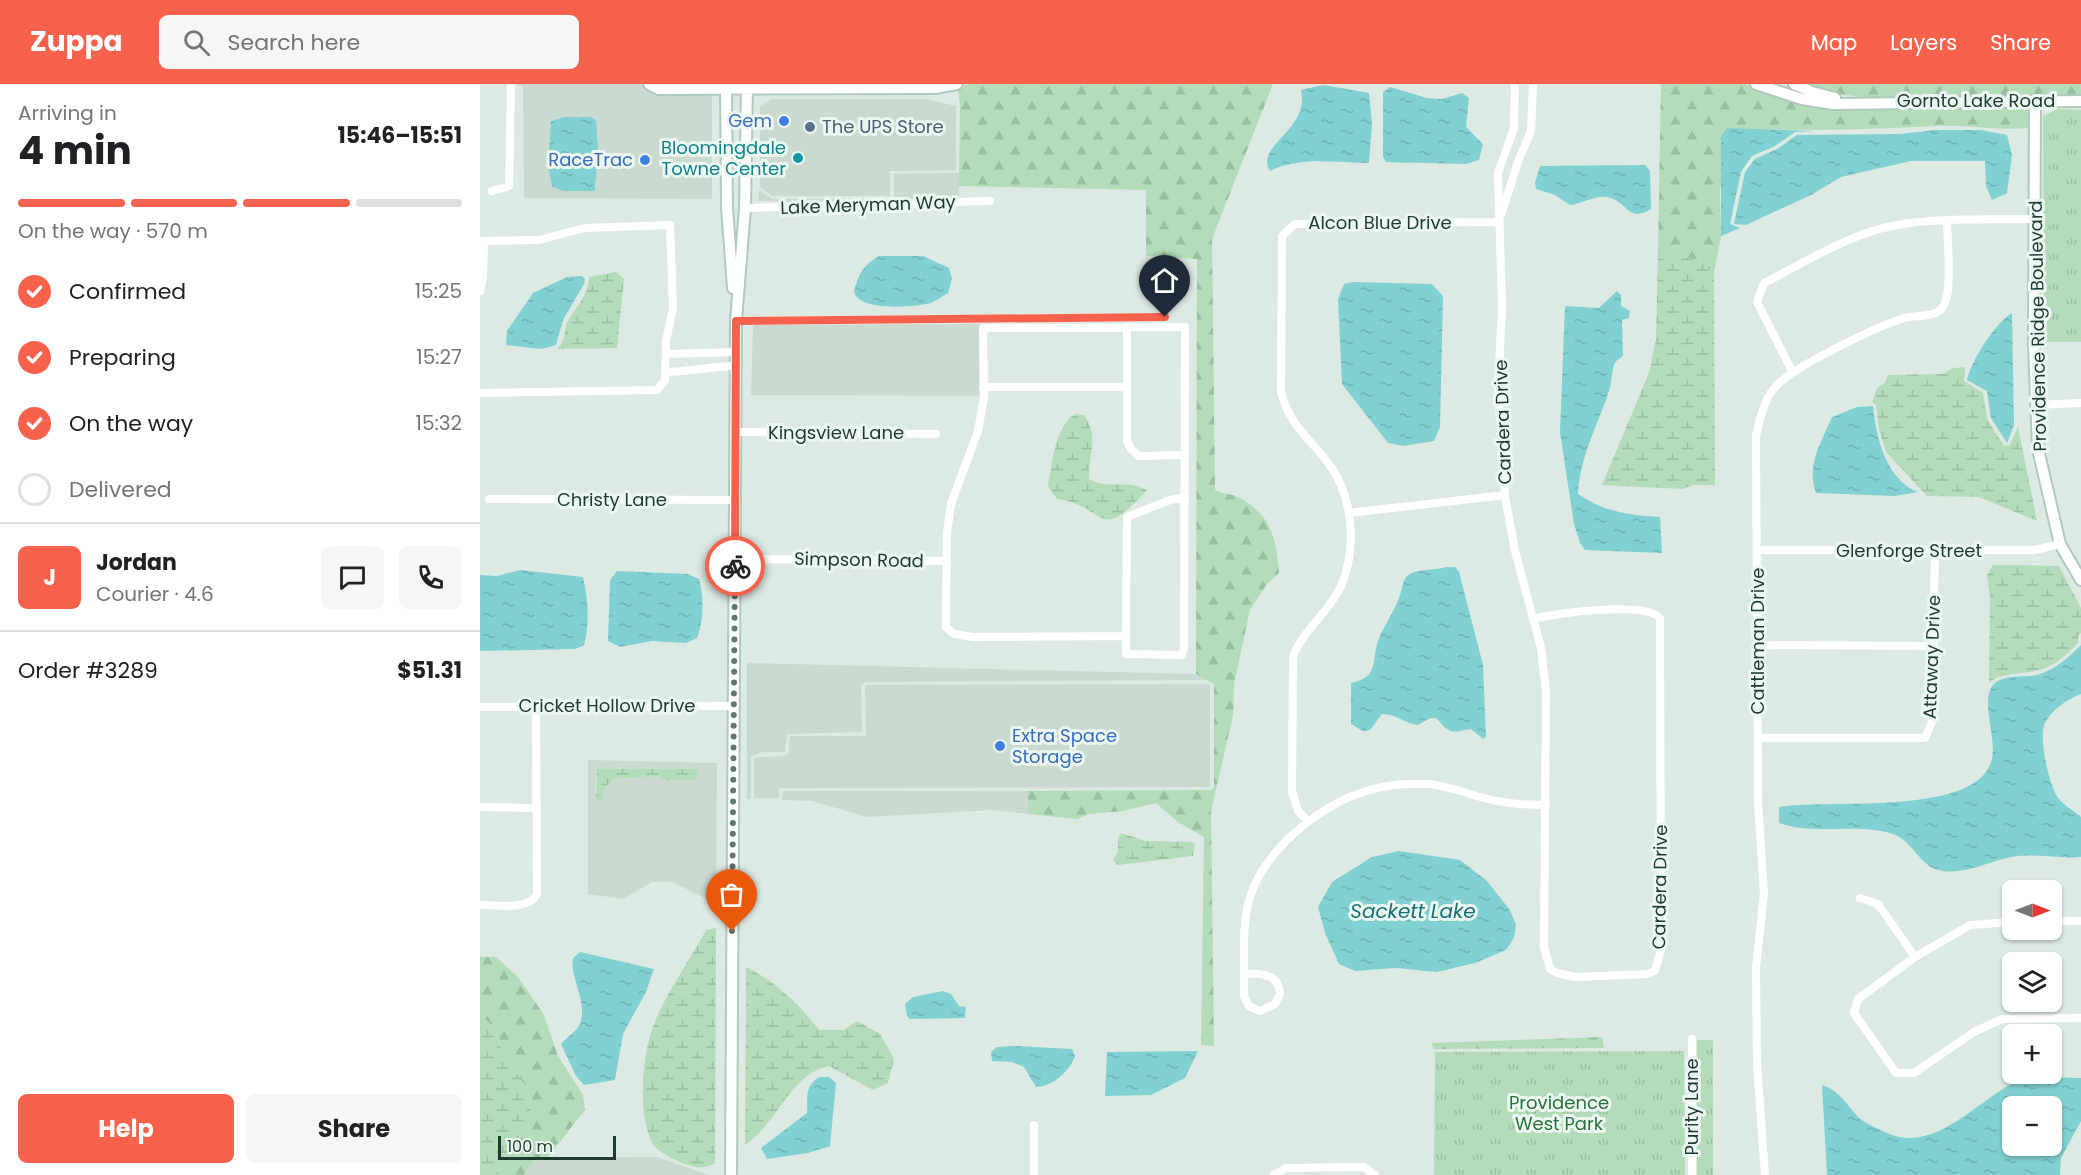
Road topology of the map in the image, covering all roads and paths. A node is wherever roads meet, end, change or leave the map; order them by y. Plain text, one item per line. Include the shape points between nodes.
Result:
1 (511, 84) edge
2 (649, 84) edge
3 (957, 84) edge
4 (1515, 84) edge
5 (1533, 84) edge
6 (1756, 84) edge
7 (1794, 84) edge
8 (726, 86) edge
9 (935, 86) edge
10 (747, 87) edge
11 (2035, 101) junction
12 (2081, 101) edge
13 (1871, 102) junction
14 (1501, 160) junction
15 (1517, 165) junction
16 (492, 191) dead end
17 (990, 201) dead end
18 (745, 208) junction
19 (2035, 219) junction
20 (1947, 221) junction
21 (1499, 222) junction
22 (482, 242) edge
23 (480, 291) edge
24 (1165, 317) dead end
25 (736, 321) junction
26 (1127, 327) junction
27 (736, 352) junction
28 (666, 354) junction
29 (736, 366) junction
30 (1792, 371) junction
31 (666, 372) junction
32 (983, 387) junction
33 (1127, 387) junction
34 (480, 393) edge
35 (2081, 403) edge
36 (2036, 405) junction
37 (736, 432) junction
38 (936, 434) dead end
39 (1185, 455) junction
40 (1505, 495) junction
41 (1185, 497) junction
42 (489, 499) dead end
43 (735, 500) junction
44 (1349, 513) junction
45 (2060, 544) junction
46 (1757, 550) junction
47 (1935, 552) junction
48 (735, 559) junction
49 (946, 561) junction
50 (2081, 580) edge
51 (1533, 619) junction
52 (1126, 636) junction
53 (1758, 645) junction
54 (1932, 646) junction
55 (733, 706) junction
56 (480, 707) edge
57 (536, 707) junction
58 (1758, 738) junction
59 (1546, 805) junction
60 (480, 807) edge
61 (537, 808) junction
62 (1308, 821) junction
63 (1860, 898) dead end
64 (480, 904) edge
65 (2062, 921) edge
66 (2081, 921) edge
67 (2002, 923) edge
68 (1915, 957) junction
69 (1245, 974) junction
70 (2081, 1018) edge
71 (1692, 1039) dead end
72 (1034, 1125) dead end
73 (731, 1175) edge
74 (1034, 1175) edge
75 (1274, 1175) edge
76 (1375, 1175) edge
77 (1692, 1175) edge
78 (1765, 1175) edge

1 - 16 street via 509,186
2 - 8 main road via 658,89
3 - 9 main road
4 - 14 street, Cardera Drive via 1515,122
5 - 15 street, Cardera Drive via 1531,131
6 - 13 main road, Gornto Lake Road via 1812,101
7 - 13 main road, Gornto Lake Road via 1820,95
8 - 10 main road
8 - 25 main road via 727,207
9 - 10 main road
10 - 18 main road
11 - 12 main road, Gornto Lake Road
11 - 13 main road, Gornto Lake Road
11 - 19 main road, Providence Ridge Boulevard
14 - 15 street
14 - 21 street, Cardera Drive
15 - 21 street, Cardera Drive
17 - 18 street, Lake Meryman Way
18 - 25 main road
19 - 20 street
19 - 36 main road, Providence Ridge Boulevard
20 - 30 street, Cattleman Drive via 1948,285 1944,306 1936,313 1886,325
20 - 30 street via 1896,225 1854,238 1764,283 1757,302
21 - 40 street, Cardera Drive via 1502,325 1498,388
21 - 44 street, Alcon Blue Drive via 1295,224 1282,236 1281,392 1298,430 1333,469
22 - 23 street via 484,268
22 - 28 street via 539,240 585,228 670,225 673,308
24 - 25 street
25 - 27 main road
26 - 32 street via 983,328
26 - 33 street
26 - 39 street via 1185,327
27 - 28 street
27 - 29 main road
28 - 31 street
29 - 31 street
29 - 37 main road
30 - 46 street, Cattleman Drive via 1775,387 1761,413 1756,436
31 - 34 street via 661,387 653,392
32 - 33 street
32 - 49 street via 978,431 951,504
33 - 39 street via 1127,441 1131,449 1139,456
35 - 36 street
36 - 45 main road, Providence Ridge Boulevard via 2038,449
37 - 38 street, Kingsview Lane
37 - 43 main road
39 - 41 street
40 - 44 street
40 - 51 street, Cardera Drive
41 - 52 street via 1127,517
41 - 52 street via 1182,654 1126,654
42 - 43 street, Christy Lane
43 - 48 main road
44 - 62 street, Alcon Blue Drive via 1348,565 1341,585 1293,657 1292,791 1298,811
45 - 47 street, Glenforge Street via 2035,550
45 - 50 main road, Providence Ridge Boulevard
46 - 47 street, Glenforge Street
46 - 53 street, Cattleman Drive
47 - 54 street, Attaway Drive
48 - 49 street, Simpson Road
48 - 55 main road
49 - 52 street via 946,627 954,634
51 - 59 street, Cardera Drive via 1546,690
51 - 59 street, Cardera Drive via 1578,610 1645,611 1660,618 1661,932 1655,970 1638,975 1575,977 1550,969 1544,947
53 - 54 street
53 - 58 street, Cattleman Drive
54 - 58 street, Attaway Drive via 1932,722 1925,738
55 - 57 street, Cricket Hollow Drive
55 - 73 main road
56 - 57 street, Cricket Hollow Drive
57 - 61 street
58 - 78 street, Cattleman Drive via 1764,893 1756,968 1757,1064
59 - 62 street via 1504,803 1437,785 1402,784 1354,794
60 - 61 street
61 - 64 street via 539,880 535,898 522,904
62 - 69 street via 1277,850 1253,886 1246,915
63 - 68 street via 1878,903
65 - 66 street
67 - 68 street via 1970,925
68 - 70 street via 1858,999 1854,1013 1896,1074 1914,1073 1974,1032 2002,1019
69 - 69 street via 1244,996 1249,1006 1260,1011 1275,1004 1280,994 1277,982 1266,974
71 - 77 street, Purity Lane
72 - 74 street
75 - 76 street via 1286,1168 1364,1167

